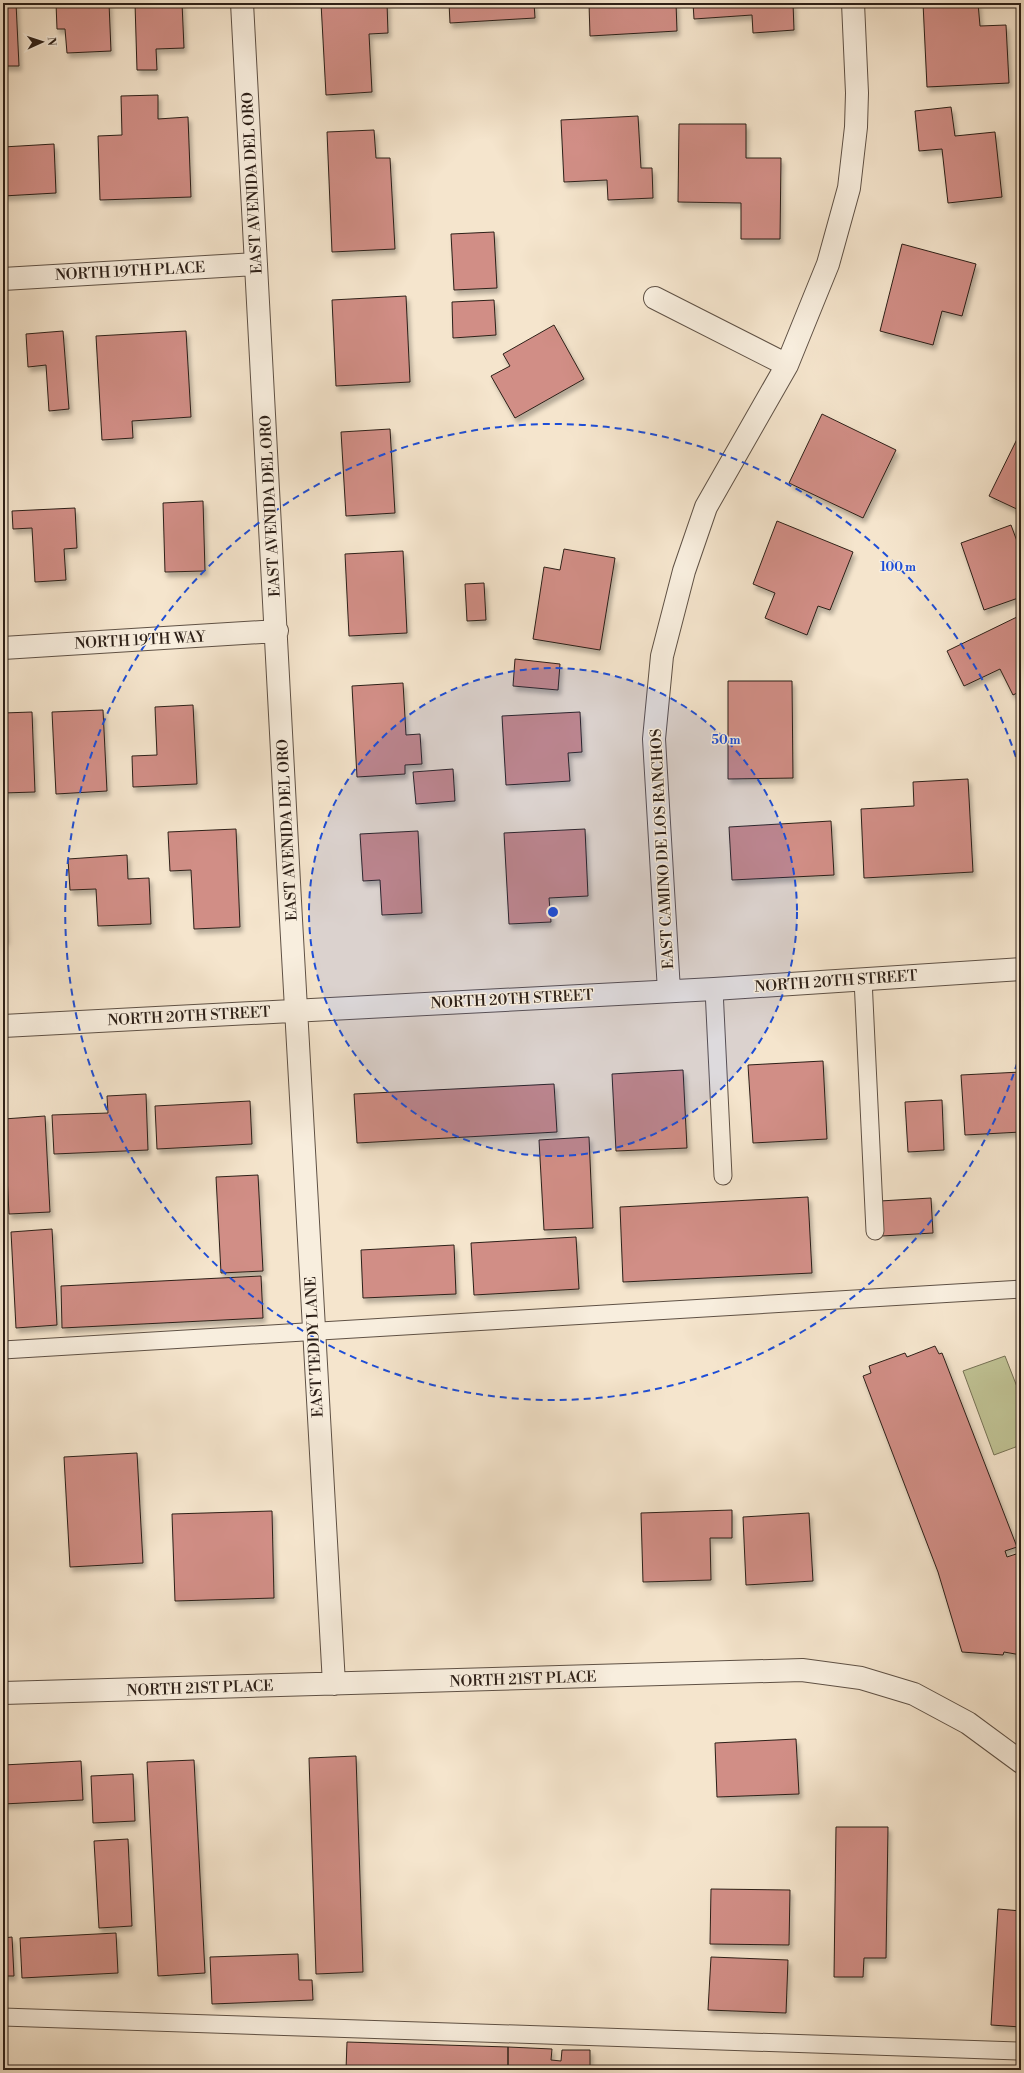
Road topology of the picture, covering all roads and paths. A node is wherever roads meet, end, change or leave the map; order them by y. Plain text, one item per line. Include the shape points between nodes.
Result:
1 (242, 3) edge
2 (853, 3) edge
3 (256, 264) junction
4 (3, 279) edge
5 (655, 298) dead end
6 (787, 365) junction
7 (277, 631) junction
8 (3, 648) edge
9 (1021, 969) edge
10 (863, 979) junction
11 (714, 989) junction
12 (669, 991) junction
13 (295, 1010) junction
14 (3, 1026) edge
15 (723, 1176) dead end
16 (875, 1231) dead end
17 (1021, 1289) edge
18 (313, 1331) junction
19 (3, 1350) edge
20 (334, 1684) junction
21 (3, 1693) edge
22 (1021, 1762) edge
23 (3, 2017) edge
24 (1021, 2051) edge

1 - 3 street, EAST AVENIDA DEL ORO
2 - 6 street, EAST CAMINO DE LOS RANCHOS via 857,93 849,188 828,264
3 - 4 street, NORTH 19TH PLACE
3 - 7 street, EAST AVENIDA DEL ORO
5 - 6 street
6 - 12 street, EAST CAMINO DE LOS RANCHOS via 706,507 684,571 662,656 654,739
7 - 8 street, NORTH 19TH WAY
7 - 13 street, EAST AVENIDA DEL ORO
9 - 10 street, NORTH 20TH STREET
10 - 11 street, NORTH 20TH STREET
10 - 16 lane
11 - 12 street, NORTH 20TH STREET
11 - 15 lane
12 - 13 street, NORTH 20TH STREET
13 - 14 street, NORTH 20TH STREET
13 - 18 street, EAST TEDDY LANE
17 - 18 lane
18 - 19 lane
18 - 20 street, EAST TEDDY LANE
20 - 21 street, NORTH 21ST PLACE
20 - 22 street, NORTH 21ST PLACE via 802,1670 840,1674 914,1694 968,1723
23 - 24 lane

